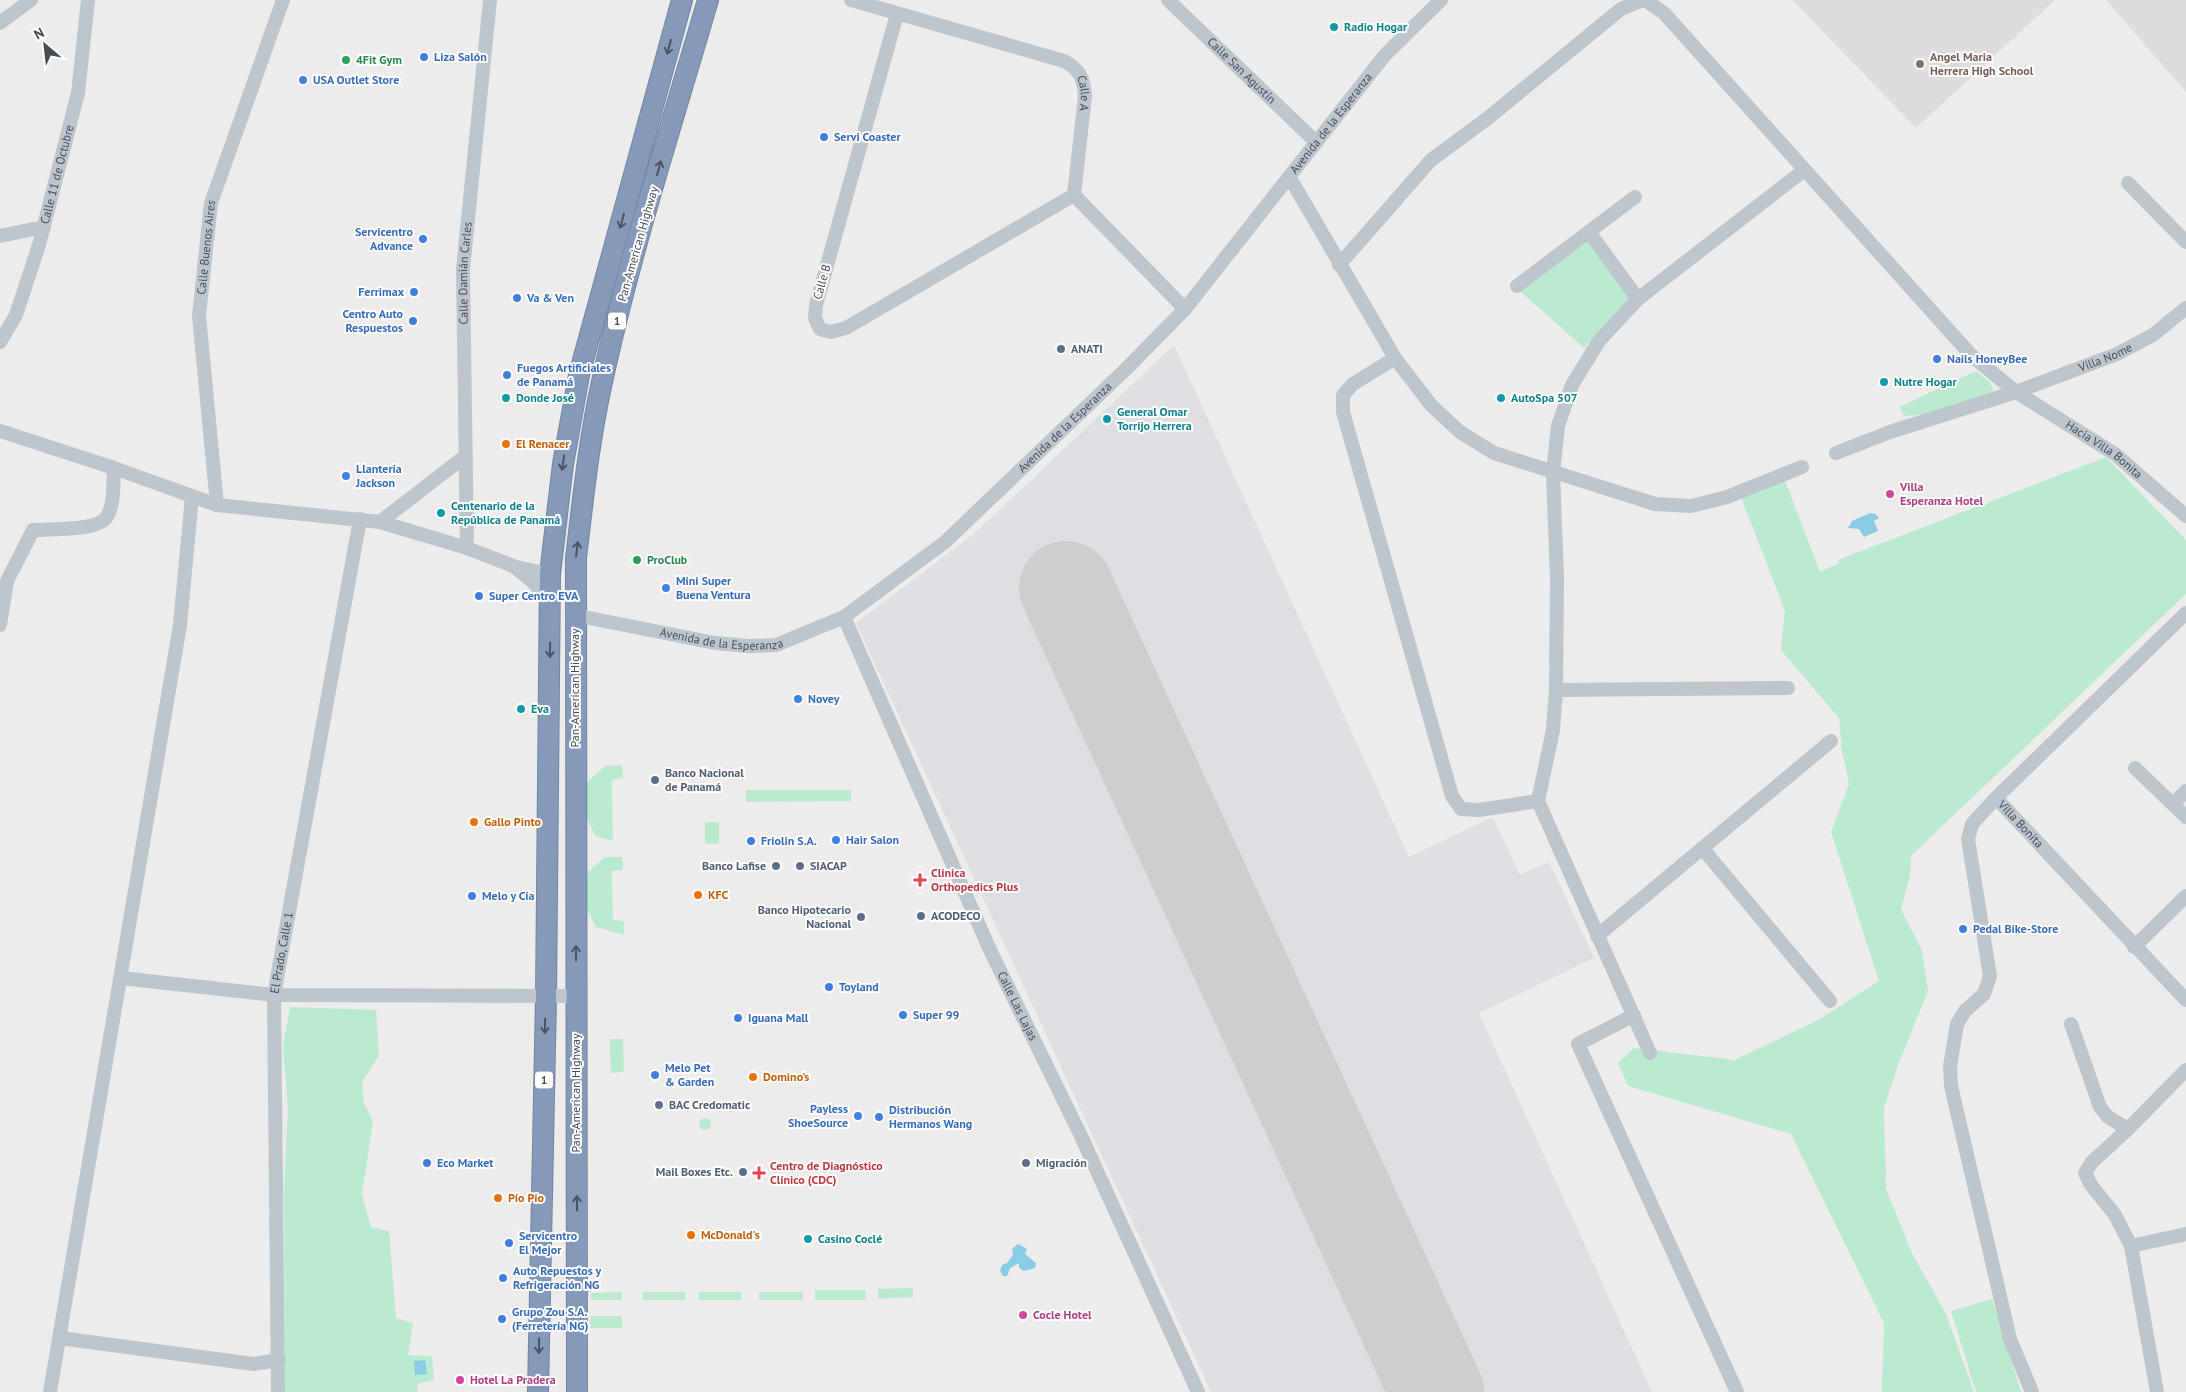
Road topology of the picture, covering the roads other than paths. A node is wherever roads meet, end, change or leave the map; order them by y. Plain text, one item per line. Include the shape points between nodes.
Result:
1 (31, 0) edge
2 (88, 0) edge
3 (283, 0) edge
4 (490, 0) edge
5 (682, 0) edge
6 (708, 0) edge
7 (852, 0) edge
8 (1168, 0) edge
9 (1441, 0) edge
10 (1644, 0) edge
11 (897, 14) junction
12 (0, 23) edge
13 (1316, 142) junction
14 (1803, 171) junction
15 (1290, 178) junction
16 (2128, 183) dead end
17 (1074, 195) junction
18 (1634, 197) dead end
19 (44, 227) junction
20 (1589, 232) junction
21 (0, 236) edge
22 (2186, 242) edge
23 (1339, 265) junction
24 (1517, 286) dead end
25 (1638, 299) junction
26 (2186, 308) edge
27 (1185, 309) junction
28 (0, 342) edge
29 (1395, 358) junction
30 (2016, 392) junction
31 (0, 431) edge
32 (1836, 453) dead end
33 (464, 457) junction
34 (1802, 467) dead end
35 (114, 468) junction
36 (1553, 473) junction
37 (192, 496) junction
38 (217, 505) junction
39 (2186, 516) edge
40 (360, 519) junction
41 (380, 522) junction
42 (467, 548) junction
43 (516, 567) junction
44 (550, 574) junction
45 (550, 602) junction
46 (2186, 612) edge
47 (574, 615) junction
48 (844, 617) junction
49 (0, 625) edge
50 (575, 650) junction
51 (1788, 688) dead end
52 (1556, 690) junction
53 (1831, 741) dead end
54 (549, 767) junction
55 (2135, 768) dead end
56 (2186, 790) edge
57 (1996, 798) junction
58 (1538, 801) junction
59 (2173, 804) junction
60 (2186, 817) edge
61 (1704, 849) junction
62 (2186, 896) edge
63 (1597, 936) junction
64 (2134, 947) junction
65 (121, 978) junction
66 (274, 995) junction
67 (576, 996) junction
68 (546, 997) junction
69 (2186, 1000) edge
70 (1830, 1001) dead end
71 (1634, 1015) junction
72 (2071, 1024) dead end
73 (1650, 1052) dead end
74 (2186, 1070) edge
75 (2128, 1129) junction
76 (2186, 1234) edge
77 (2131, 1246) junction
78 (60, 1338) junction
79 (279, 1360) junction
80 (50, 1392) edge
81 (278, 1392) edge
82 (538, 1392) edge
83 (577, 1392) edge
84 (1198, 1392) edge
85 (1737, 1392) edge
86 (2032, 1392) edge
87 (2157, 1392) edge

1 - 12 street
2 - 19 street, Calle 11 de Octubre via 78,93
3 - 38 street, Calle Buenos Aires via 211,203 199,316
4 - 33 street, Calle Damián Carles via 463,269
5 -> 44 highway, Pan-American Highway / 1 via 579,375 563,464
47 -> 6 highway, Pan-American Highway / 1 via 576,558 602,383 628,279
7 - 11 street, Calle A
8 - 13 street, Calle San Agustín
9 - 13 street, Avenida de la Esperanza via 1385,55
10 - 14 street, Hacia Villa Bonita via 1664,13
10 - 23 street via 1621,9 1488,118 1431,160
11 - 17 street, Calle A via 1064,61 1077,70 1083,79 1085,96
11 - 17 street, Calle B via 816,305 815,318 820,328 831,332 846,328
13 - 15 street, Avenida de la Esperanza
14 - 25 street
14 - 30 street, Hacia Villa Bonita via 1971,355
15 - 23 street
15 - 27 street, Avenida de la Esperanza
16 - 22 street
17 - 27 street
18 - 20 street
19 - 21 street
19 - 28 street, Calle 11 de Octubre via 16,315
20 - 24 street
20 - 25 street
23 - 29 street
25 - 36 street via 1599,341 1572,385 1558,426
26 - 30 street, Villa Nome via 2153,334 2117,354
27 - 48 street, Avenida de la Esperanza via 945,542
29 - 36 street via 1431,405 1460,432 1494,453
29 - 58 street via 1353,384 1343,395 1343,412 1452,796 1461,809 1479,810
30 - 32 street, Villa Nome via 1890,432
30 - 39 street, Hacia Villa Bonita via 2115,454
31 - 35 street
33 - 41 street
33 - 42 street, Calle Damián Carles
34 - 36 street via 1728,497 1691,506 1655,504
35 - 37 street
35 - 49 street via 112,499 106,518 96,526 33,530 7,581
36 - 52 street via 1557,578
37 - 38 street
37 - 65 street via 180,625
38 - 40 street
40 - 41 street
40 - 66 street, El Prado, Calle 1
41 - 42 street
42 - 43 street
43 - 44 street
43 - 45 street
44 - 45 highway, Pan-American Highway / 1
44 - 50 highway via 562,579 563,611
45 -> 54 highway, Pan-American Highway / 1
46 - 57 street, Villa Bonita
47 - 48 street, Avenida de la Esperanza via 715,643 749,646 776,645
47 - 50 highway, Pan-American Highway / 1
48 - 84 street, Calle Las Lajas via 990,950 1081,1136
67 -> 50 highway, Pan-American Highway / 1
51 - 52 street
52 - 58 street
53 - 61 street
54 - 67 highway, 1 via 557,789 558,962 564,981
54 - 68 highway, Pan-American Highway / 1
55 - 59 street
56 - 59 street
57 - 64 street, Villa Bonita
57 - 86 street via 1972,824 1968,839 1990,976 1984,994 1965,1011 1957,1024 1950,1079 2010,1339
58 - 63 street
59 - 60 street
61 - 63 street
61 - 70 street
62 - 64 street
63 - 71 street
64 - 69 street, Villa Bonita
65 - 66 street
65 - 78 street
66 - 68 street
66 - 79 street, El Prado, Calle 1
67 - 68 street
83 -> 67 highway, Pan-American Highway / 1
68 -> 82 highway, Pan-American Highway / 1
71 - 73 street
71 - 85 street via 1578,1044
72 - 75 street via 2100,1107 2108,1117
74 - 75 street
75 - 77 street via 2092,1162 2085,1173 2091,1186 2115,1214
76 - 77 street
77 - 87 street
78 - 79 street via 254,1364
78 - 80 street
79 - 81 street, El Prado, Calle 1

